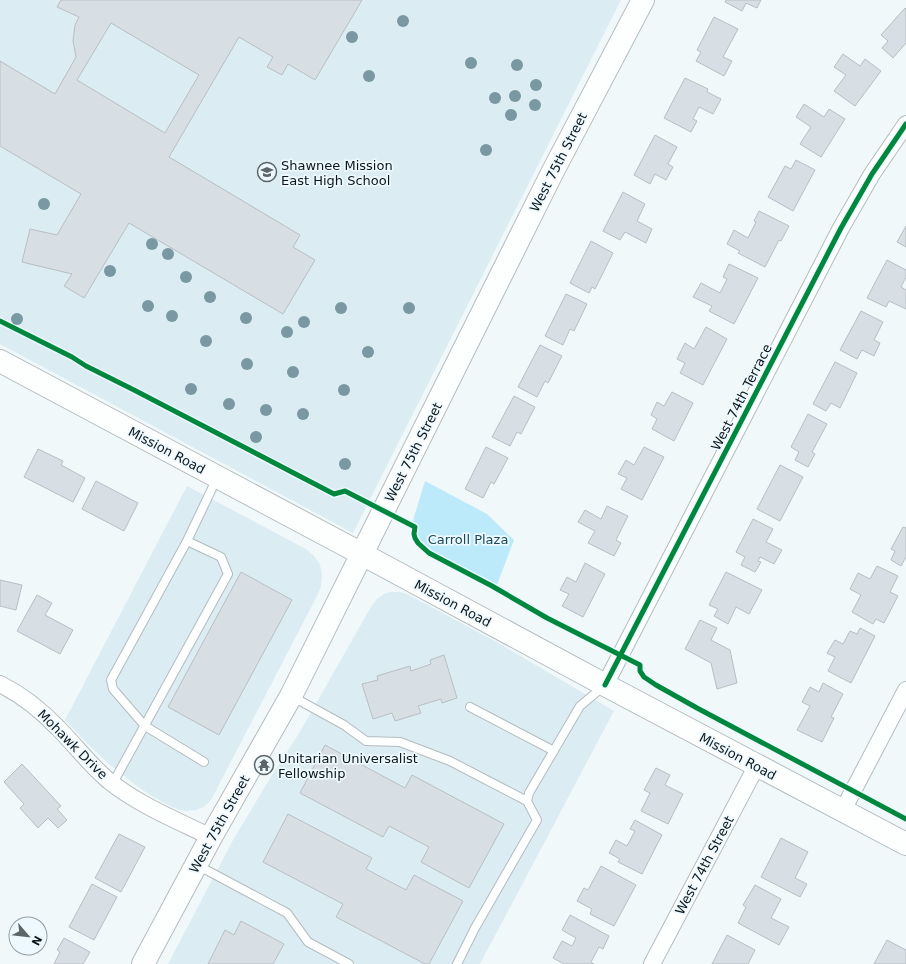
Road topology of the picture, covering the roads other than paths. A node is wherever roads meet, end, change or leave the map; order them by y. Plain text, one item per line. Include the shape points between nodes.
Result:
1 (643, 0) edge
2 (906, 124) edge
3 (0, 361) edge
4 (218, 477) junction
5 (187, 541) junction
6 (362, 554) junction
7 (0, 684) edge
8 (605, 686) junction
9 (906, 690) edge
10 (291, 696) junction
11 (470, 707) dead end
12 (145, 726) junction
13 (554, 751) junction
14 (204, 762) dead end
15 (757, 766) junction
16 (113, 783) junction
17 (527, 801) junction
18 (843, 810) junction
19 (211, 837) junction
20 (906, 844) edge
21 (196, 864) junction
22 (143, 964) edge
23 (349, 964) edge
24 (457, 964) edge
25 (652, 964) edge

1 - 6 main road, West 75th Street via 548,180
2 - 8 street, West 74th Terrace via 872,174 841,228
3 - 4 main road, Mission Road
4 - 5 lane
4 - 6 main road, Mission Road
5 - 12 lane via 111,680 113,689
5 - 12 lane via 221,557 228,574
6 - 8 main road, Mission Road
6 - 10 main road, West 75th Street
7 - 16 street, Mohawk Drive via 43,713 88,762
8 - 13 lane via 580,706
8 - 15 main road, Mission Road
9 - 18 street
10 - 17 lane via 344,725 366,741 400,742 450,761
10 - 19 main road, West 75th Street
11 - 13 lane
12 - 14 lane
12 - 16 lane
13 - 17 lane via 529,793
15 - 18 main road, Mission Road
15 - 25 street, West 74th Street
16 - 19 street, Mohawk Drive via 141,803
17 - 24 lane via 537,820
18 - 20 main road, Mission Road
19 - 21 main road, West 75th Street
21 - 22 main road, West 75th Street
21 - 23 lane via 287,913 308,942

